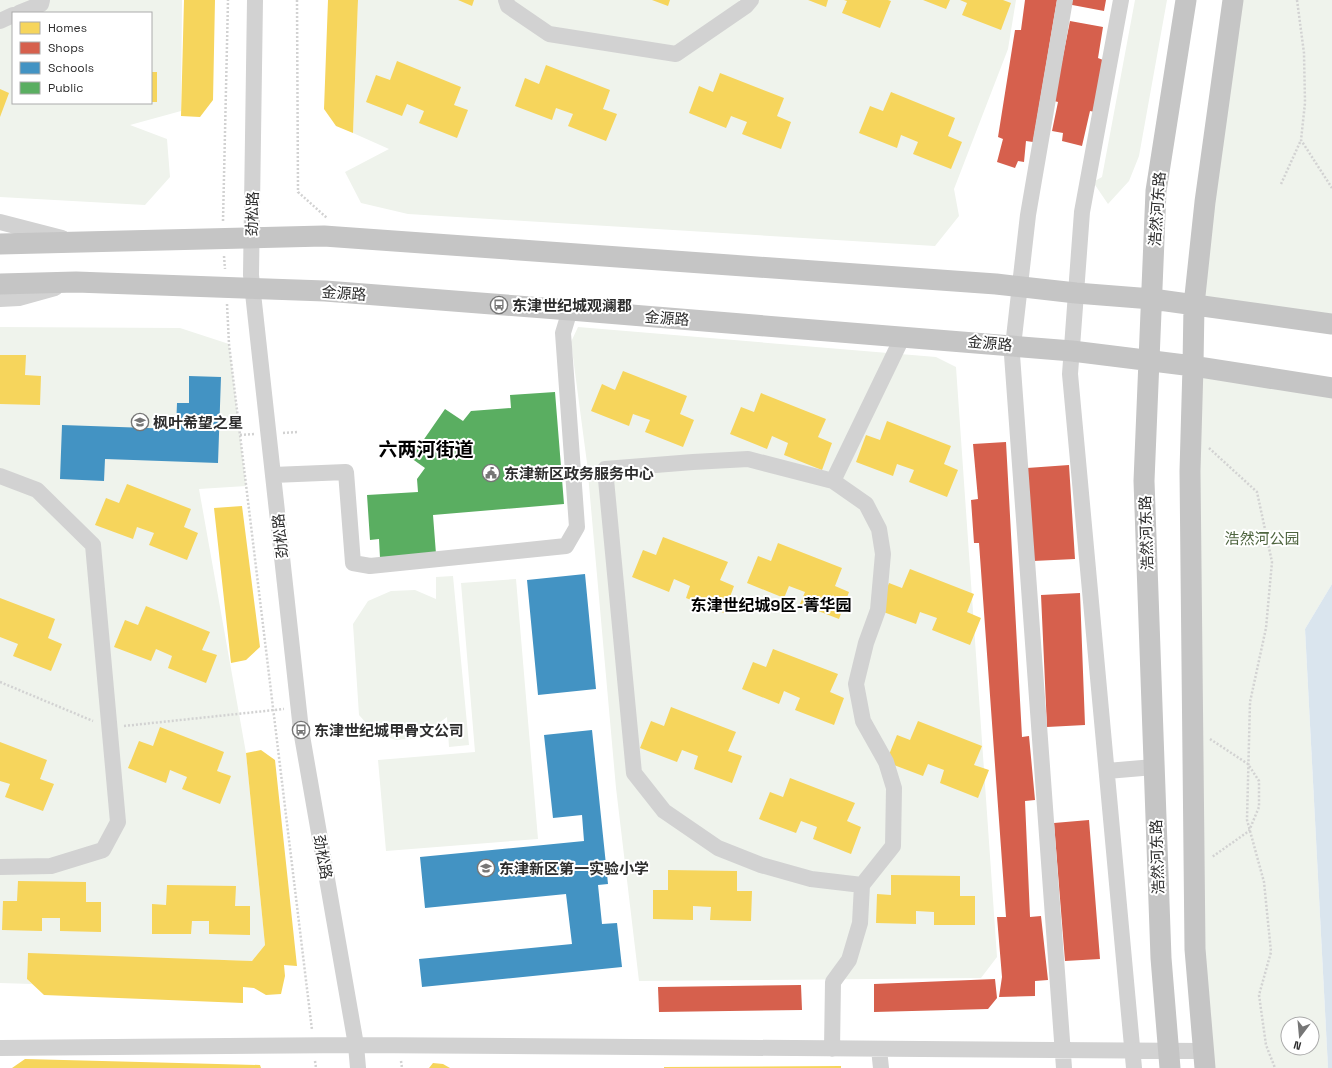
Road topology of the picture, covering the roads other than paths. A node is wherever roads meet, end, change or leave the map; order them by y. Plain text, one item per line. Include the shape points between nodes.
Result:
1 (42, 0) edge
2 (255, 0) edge
3 (506, 0) edge
4 (751, 0) edge
5 (1065, 0) edge
6 (1121, 0) edge
7 (1186, 0) edge
8 (1233, 0) edge
9 (21, 12) edge
10 (12, 15) edge
11 (0, 21) edge
12 (0, 222) edge
13 (251, 238) junction
14 (79, 242) junction
15 (0, 244) edge
16 (76, 282) junction
17 (0, 284) edge
18 (1020, 286) junction
19 (252, 288) junction
20 (1076, 293) junction
21 (0, 299) edge
22 (1152, 299) junction
23 (1194, 305) junction
24 (570, 310) junction
25 (1332, 324) edge
26 (903, 336) junction
27 (1013, 345) junction
28 (1072, 351) junction
29 (1149, 361) junction
30 (1193, 366) junction
31 (1332, 388) edge
32 (273, 475) junction
33 (0, 476) edge
34 (833, 481) junction
35 (1154, 767) junction
36 (1107, 771) junction
37 (0, 867) edge
38 (862, 885) junction
39 (356, 1046) junction
40 (0, 1048) edge
41 (832, 1049) junction
42 (879, 1049) junction
43 (1062, 1050) junction
44 (1132, 1051) junction
45 (1170, 1060) edge
46 (1205, 1060) edge
47 (358, 1068) edge
48 (881, 1068) edge
49 (1064, 1068) edge
50 (1134, 1068) edge

1 - 9 street via 41,4
2 - 13 street, 劲松路
3 - 4 street via 508,6 549,34 676,54
5 - 18 street via 1028,216
6 - 20 street via 1082,212
7 - 22 main road, 浩然河东路 via 1156,191
8 - 23 main road via 1205,202
10 - 11 street
12 - 14 street
13 - 14 main road
13 - 18 main road via 324,236
13 - 19 street, 劲松路
14 - 15 main road
16 - 17 main road, 金源路
16 - 19 main road, 金源路
16 - 21 street via 19,298
18 - 20 main road
18 - 27 street
19 - 24 main road, 金源路 via 325,291
19 - 32 street, 劲松路
20 - 22 main road
20 - 28 street
22 - 23 main road
22 - 29 main road, 浩然河东路
23 - 25 main road
23 - 30 main road
24 - 26 main road, 金源路
24 - 32 street via 563,332 577,527 566,546 370,566 353,562 346,472
26 - 27 main road, 金源路
26 - 34 street
27 - 28 main road, 金源路
27 - 43 street
28 - 29 main road, 金源路
28 - 36 street via 1070,374
29 - 30 main road, 金源路
29 - 35 main road, 浩然河东路 via 1144,481
30 - 31 main road, 金源路
30 - 46 main road via 1191,431 1195,949
32 - 39 street, 劲松路 via 304,745
33 - 37 street via 37,490 93,545 118,822 103,850 51,866
34 - 38 street via 866,504 879,529 883,554 878,610 866,643 856,684 864,721 886,762 894,788 893,846
34 - 38 street via 748,459 605,469 634,773 664,811 718,848 811,879
35 - 36 street
35 - 45 main road, 浩然河东路 via 1161,958
36 - 44 street
38 - 41 street via 860,922 849,960 833,982
39 - 40 street
39 - 41 street
39 - 47 street, 劲松路
41 - 42 street
42 - 43 street
42 - 48 street
43 - 44 street
43 - 49 street
44 - 45 street
44 - 50 street
45 - 46 street

